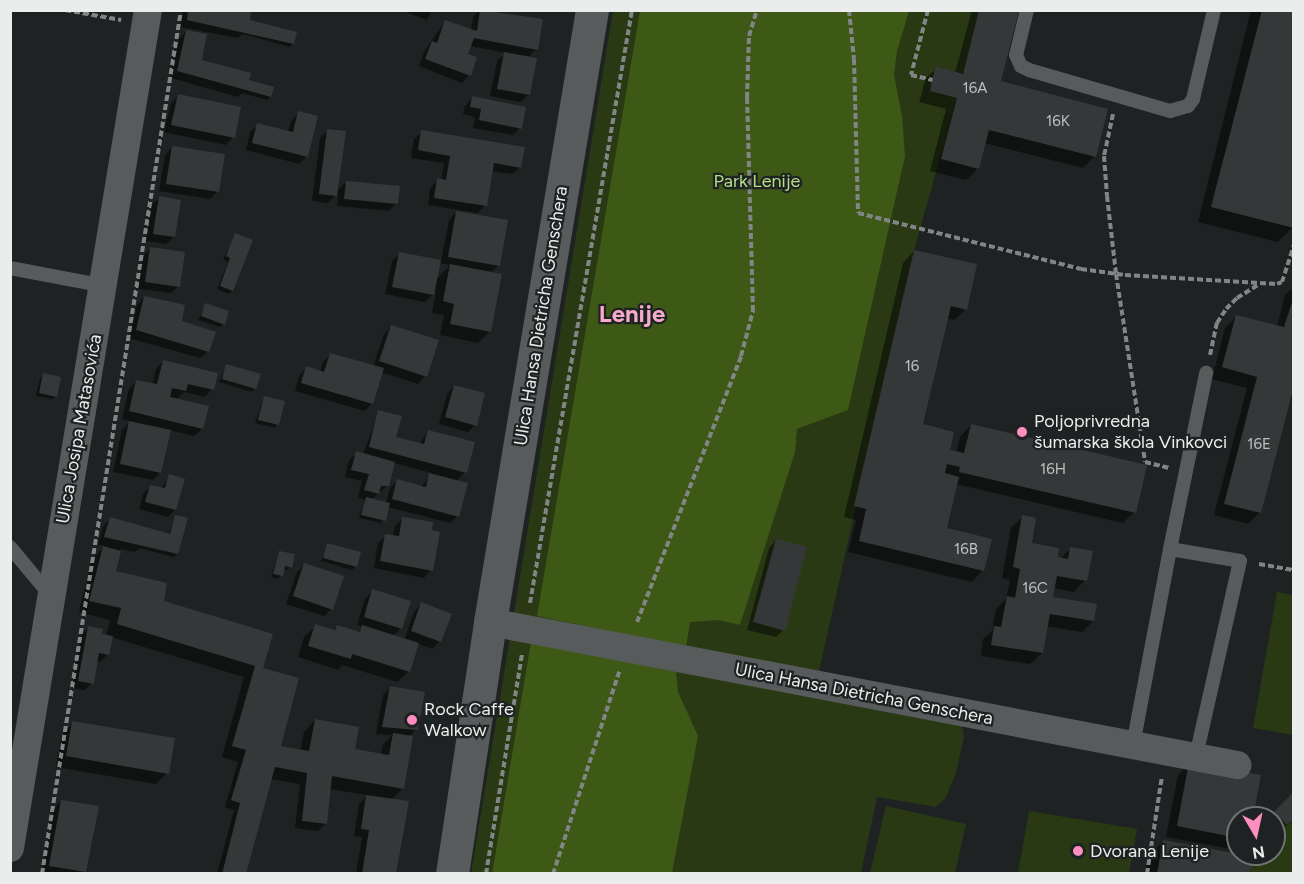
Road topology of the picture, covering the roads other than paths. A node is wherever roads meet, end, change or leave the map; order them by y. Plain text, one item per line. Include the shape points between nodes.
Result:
1 (592, 10) edge
2 (1027, 10) edge
3 (1214, 10) edge
4 (147, 17) edge
5 (10, 268) edge
6 (104, 286) junction
7 (1206, 373) road end
8 (10, 547) edge
9 (1170, 549) junction
10 (50, 596) junction
11 (490, 622) junction
12 (1133, 745) junction
13 (1196, 757) junction
14 (1237, 765) dead end
15 (10, 848) edge
16 (452, 873) edge

1 - 11 main road, Ulica Hansa Dietricha Genschera
2 - 3 lane via 1016,54 1021,66 1170,111 1188,106 1193,99
4 - 6 street, Ulica Josipa Matasovića
5 - 6 lane
6 - 10 street, Ulica Josipa Matasovića
7 - 9 lane
8 - 10 lane
9 - 12 lane
9 - 13 lane via 1240,561
10 - 15 street, Ulica Josipa Matasovića
11 - 12 street, Ulica Hansa Dietricha Genschera
11 - 16 main road, Ulica Hansa Dietricha Genschera
12 - 13 street, Ulica Hansa Dietricha Genschera
13 - 14 street, Ulica Hansa Dietricha Genschera

